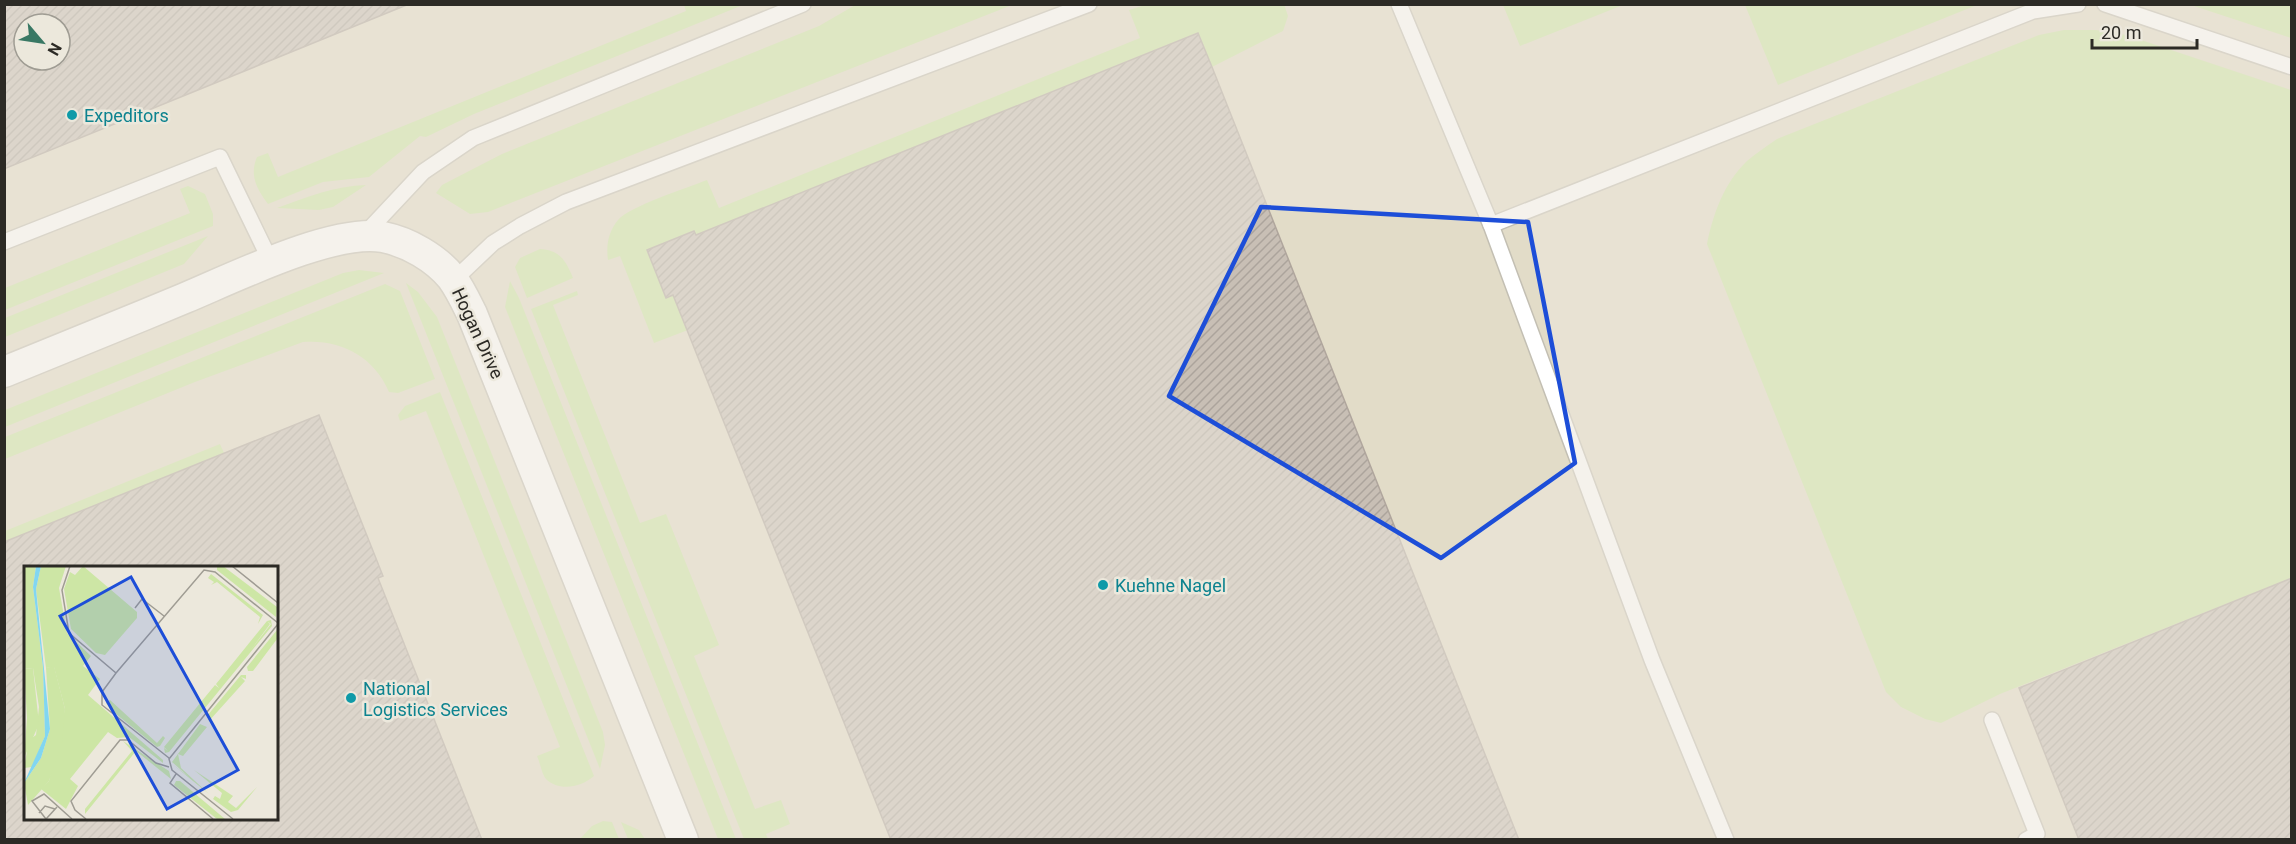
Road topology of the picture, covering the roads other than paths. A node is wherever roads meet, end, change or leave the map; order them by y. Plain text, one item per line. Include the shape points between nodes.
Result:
1 (803, 4) edge
2 (1089, 4) edge
3 (1399, 4) edge
4 (2078, 4) edge
5 (2105, 4) edge
6 (2292, 68) edge
7 (1491, 225) junction
8 (363, 236) junction
9 (4, 242) edge
10 (271, 262) junction
11 (454, 280) junction
12 (4, 372) edge
13 (1992, 720) dead end
14 (683, 840) edge
15 (1726, 840) edge
16 (2026, 840) edge

1 - 8 lane via 473,138 423,172
2 - 11 lane via 566,202 493,243
3 - 7 lane
4 - 7 lane via 2033,11
5 - 6 lane
7 - 15 lane via 1652,660
8 - 10 street, Hogan Drive via 330,242
8 - 11 street, Hogan Drive via 383,237 415,249
9 - 10 lane via 220,157
10 - 12 street, Hogan Drive
11 - 14 street, Hogan Drive via 490,357
13 - 16 lane via 2037,834

